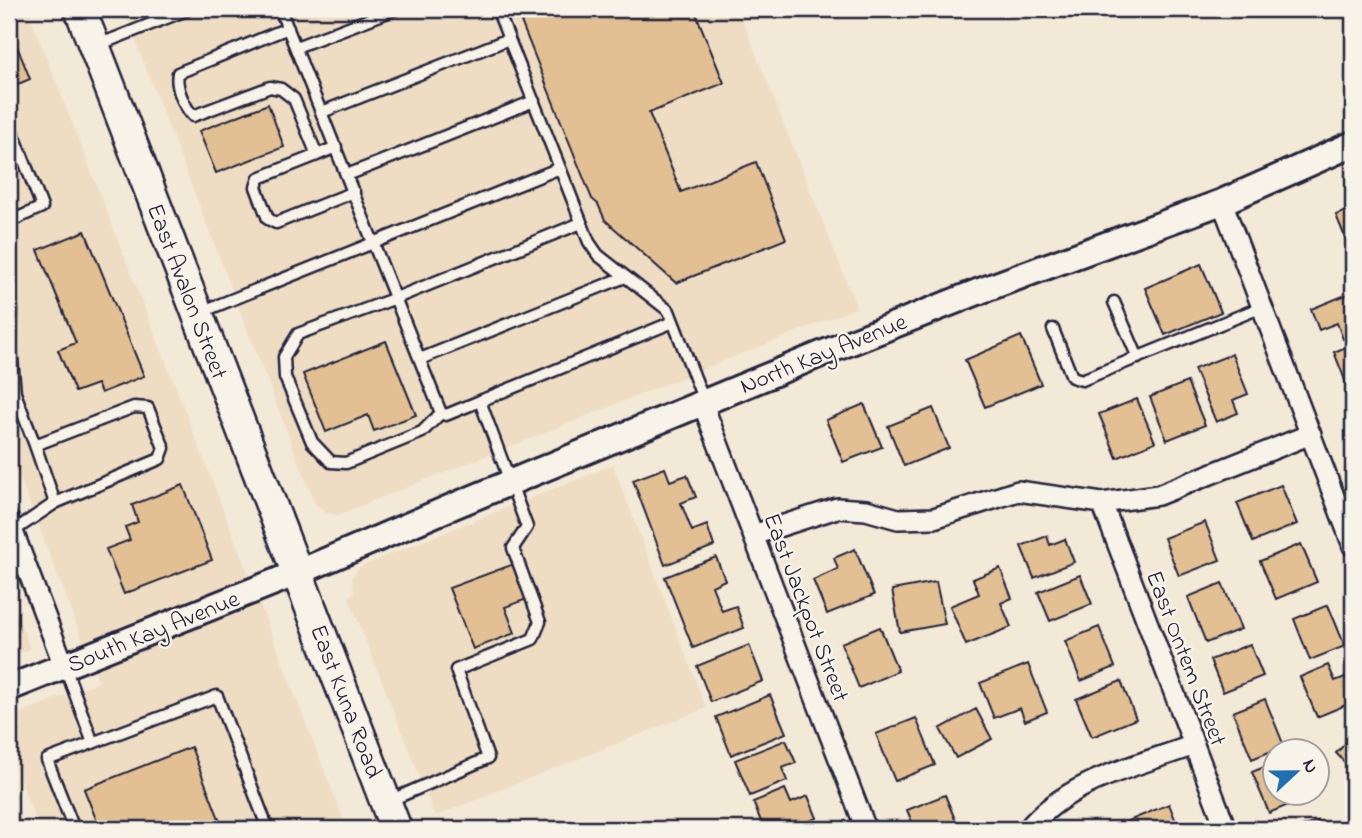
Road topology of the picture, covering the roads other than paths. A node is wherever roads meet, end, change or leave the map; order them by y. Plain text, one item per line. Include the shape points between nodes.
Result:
1 (80, 9) edge
2 (188, 9) edge
3 (280, 9) edge
4 (396, 9) edge
5 (497, 9) edge
6 (288, 28) junction
7 (509, 39) junction
8 (94, 47) junction
9 (296, 47) junction
10 (534, 102) junction
11 (322, 112) junction
12 (9, 122) edge
13 (1353, 144) edge
14 (336, 147) junction
15 (317, 156) junction
16 (561, 169) junction
17 (347, 175) junction
18 (354, 192) junction
19 (1223, 202) junction
20 (9, 222) edge
21 (582, 223) junction
22 (374, 243) junction
23 (625, 276) junction
24 (396, 298) junction
25 (9, 300) edge
26 (1114, 302) dead end
27 (1262, 307) junction
28 (197, 313) junction
29 (673, 322) junction
30 (1053, 330) dead end
31 (1138, 358) junction
32 (420, 359) junction
33 (12, 394) edge
34 (480, 401) junction
35 (703, 402) junction
36 (442, 413) junction
37 (1311, 433) junction
38 (35, 445) junction
39 (511, 482) junction
40 (55, 503) junction
41 (1102, 503) junction
42 (10, 528) edge
43 (753, 535) junction
44 (1353, 546) edge
45 (297, 573) junction
46 (64, 666) junction
47 (9, 688) edge
48 (93, 743) junction
49 (1194, 745) junction
50 (391, 816) edge
51 (74, 829) edge
52 (268, 829) edge
53 (866, 829) edge
54 (1028, 829) edge
55 (1226, 829) edge

1 - 8 main road, East Avalon Street
2 - 8 lane
3 - 6 lane
4 - 9 lane
5 - 7 lane
6 - 9 lane
6 - 15 lane via 177,73 176,82 193,116 270,87 281,89 294,99
7 - 10 lane
7 - 11 lane
8 - 28 main road, East Avalon Street
9 - 11 lane
10 - 16 lane
10 - 17 lane
11 - 14 lane
12 - 20 lane via 42,207
13 - 19 street, North Kay Avenue
14 - 15 lane
14 - 17 lane
15 - 18 lane via 259,178 256,187 268,219 276,223
16 - 21 lane
16 - 22 lane
17 - 18 lane
18 - 22 lane
19 - 27 street
19 - 35 street, North Kay Avenue via 979,291
21 - 23 lane via 598,255
21 - 24 lane
22 - 24 lane
22 - 28 lane
23 - 29 lane via 669,312
23 - 32 lane
24 - 32 lane
24 - 36 lane via 298,334 284,357 285,377 312,442 331,462 346,463 422,432
25 - 33 lane
26 - 31 lane
27 - 31 lane
27 - 37 street
28 - 45 main road, East Avalon Street
29 - 34 lane
29 - 35 lane
30 - 31 lane via 1072,377 1082,380
32 - 36 lane
33 - 38 lane
34 - 36 lane
34 - 39 lane
35 - 39 street, North Kay Avenue
35 - 43 street, East Jackpot Street
37 - 41 street via 1158,495
37 - 44 street
38 - 40 lane
38 - 40 lane via 134,407 148,408 164,448 160,460
39 - 45 street, North Kay Avenue
39 - 50 lane via 527,527 513,548 540,622 533,639 456,670 488,758
40 - 42 lane
41 - 43 street via 1018,491 934,518 898,519 866,510 837,509
41 - 49 street, East Ontem Street
42 - 46 street
43 - 53 street, East Jackpot Street
45 - 46 street, South Kay Avenue
45 - 50 main road, East Kuna Road
46 - 47 street, South Kay Avenue
46 - 48 lane
48 - 51 lane via 47,760
48 - 52 lane via 217,696
49 - 54 street via 1072,792
49 - 55 street, East Ontem Street

